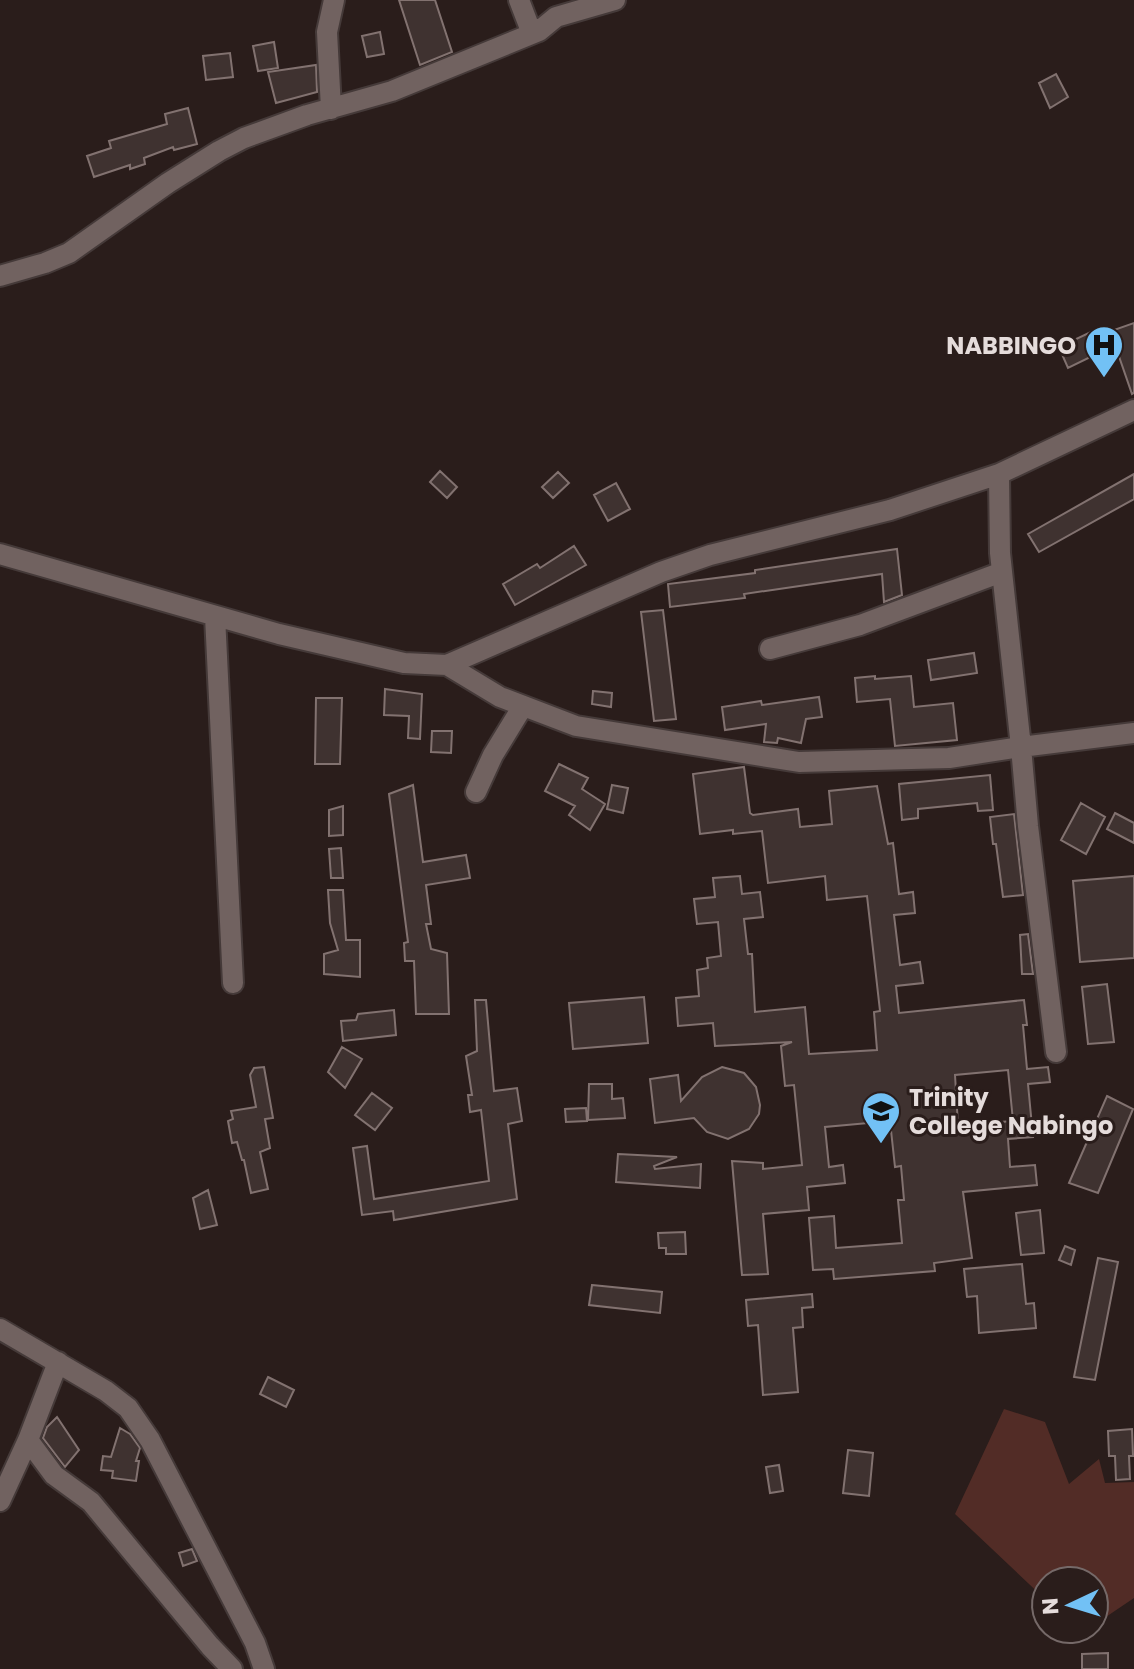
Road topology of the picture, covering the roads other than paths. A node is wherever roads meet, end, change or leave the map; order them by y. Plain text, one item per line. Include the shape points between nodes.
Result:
1 (334, 0) edge
2 (519, 0) edge
3 (615, 0) edge
4 (539, 31) junction
5 (331, 109) junction
6 (0, 276) edge
7 (1134, 410) edge
8 (999, 474) junction
9 (0, 554) edge
10 (1002, 572) junction
11 (215, 616) junction
12 (770, 649) dead end
13 (447, 665) junction
14 (523, 706) junction
15 (1134, 733) edge
16 (1021, 747) junction
17 (476, 792) dead end
18 (233, 983) dead end
19 (1056, 1052) dead end
20 (0, 1329) edge
21 (58, 1362) junction
22 (28, 1440) junction
23 (0, 1501) edge
24 (232, 1669) edge
25 (264, 1669) edge

1 - 5 street via 327,32
2 - 4 street via 529,26
3 - 4 street via 556,17
4 - 5 street via 392,91
5 - 6 street via 271,127 219,151 69,253
7 - 8 street
8 - 10 street
8 - 13 street via 890,510 710,555
9 - 11 street
10 - 12 street via 860,625
10 - 16 street
11 - 13 street via 404,663
11 - 18 street
13 - 14 street
14 - 16 street via 576,726 799,762 949,758
14 - 17 street
15 - 16 street
16 - 19 street
20 - 21 street
21 - 22 street
21 - 25 street via 128,1408 143,1429
22 - 23 street
22 - 24 street via 54,1475 91,1502

